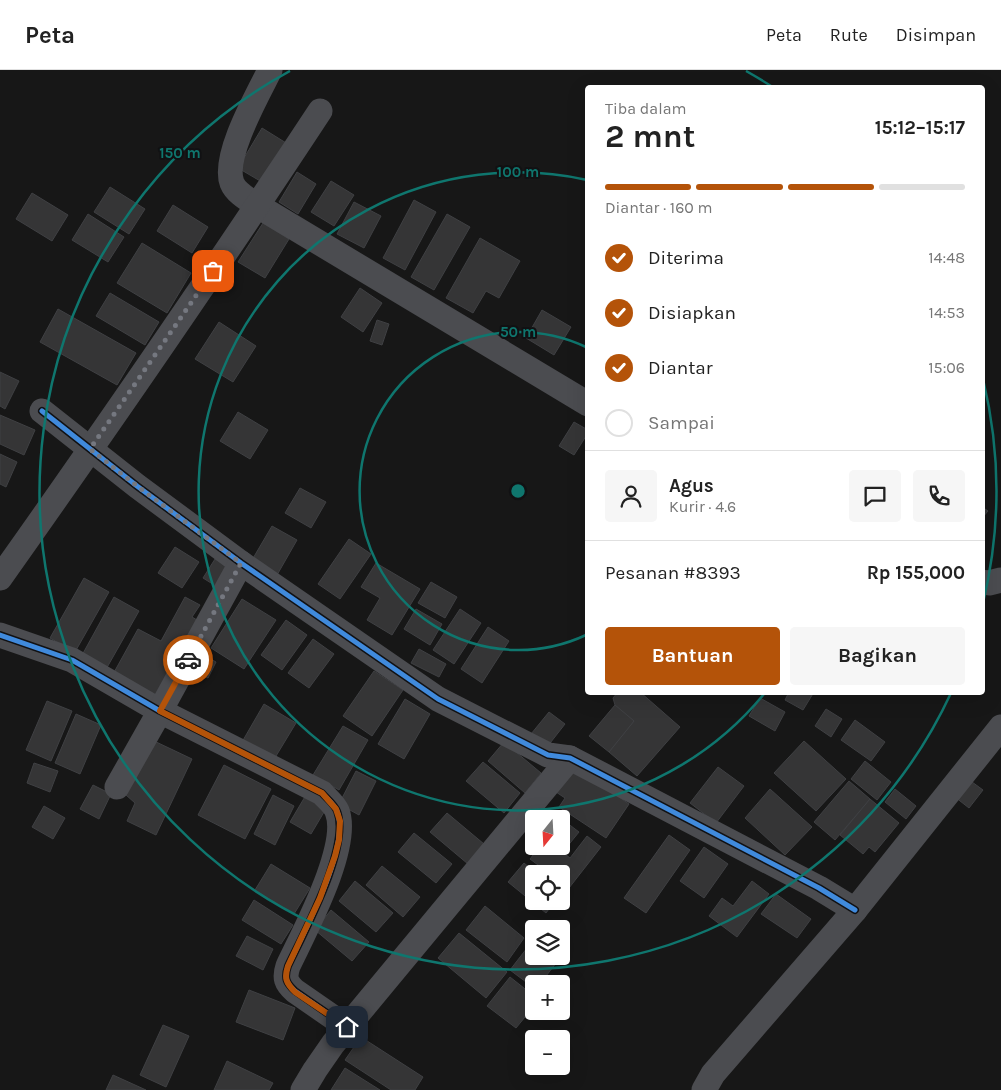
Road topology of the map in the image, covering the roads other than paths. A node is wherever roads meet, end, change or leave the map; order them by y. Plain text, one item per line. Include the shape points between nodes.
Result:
1 (270, 70) edge
2 (320, 111) dead end
3 (258, 206) junction
4 (585, 402) edge
5 (42, 411) dead end
6 (90, 449) junction
7 (241, 563) junction
8 (0, 578) edge
9 (1001, 580) edge
10 (985, 582) edge
11 (0, 635) edge
12 (160, 711) junction
13 (1001, 727) edge
14 (570, 758) junction
15 (117, 787) dead end
16 (855, 910) junction
17 (347, 1027) junction
18 (302, 1090) edge
19 (704, 1090) edge

1 - 3 street via 238,136 230,170 232,183 239,192
2 - 3 street
3 - 4 street
3 - 6 street
5 - 6 street
6 - 7 street
6 - 8 street
7 - 12 street
7 - 14 street via 438,699 548,755
9 - 10 street
11 - 12 street via 72,660
12 - 15 street
12 - 17 street via 322,793 336,809 340,821 335,856 320,898 288,966 286,980 295,992
13 - 16 street
14 - 16 street
14 - 17 street
16 - 19 street via 713,1074
17 - 18 street

